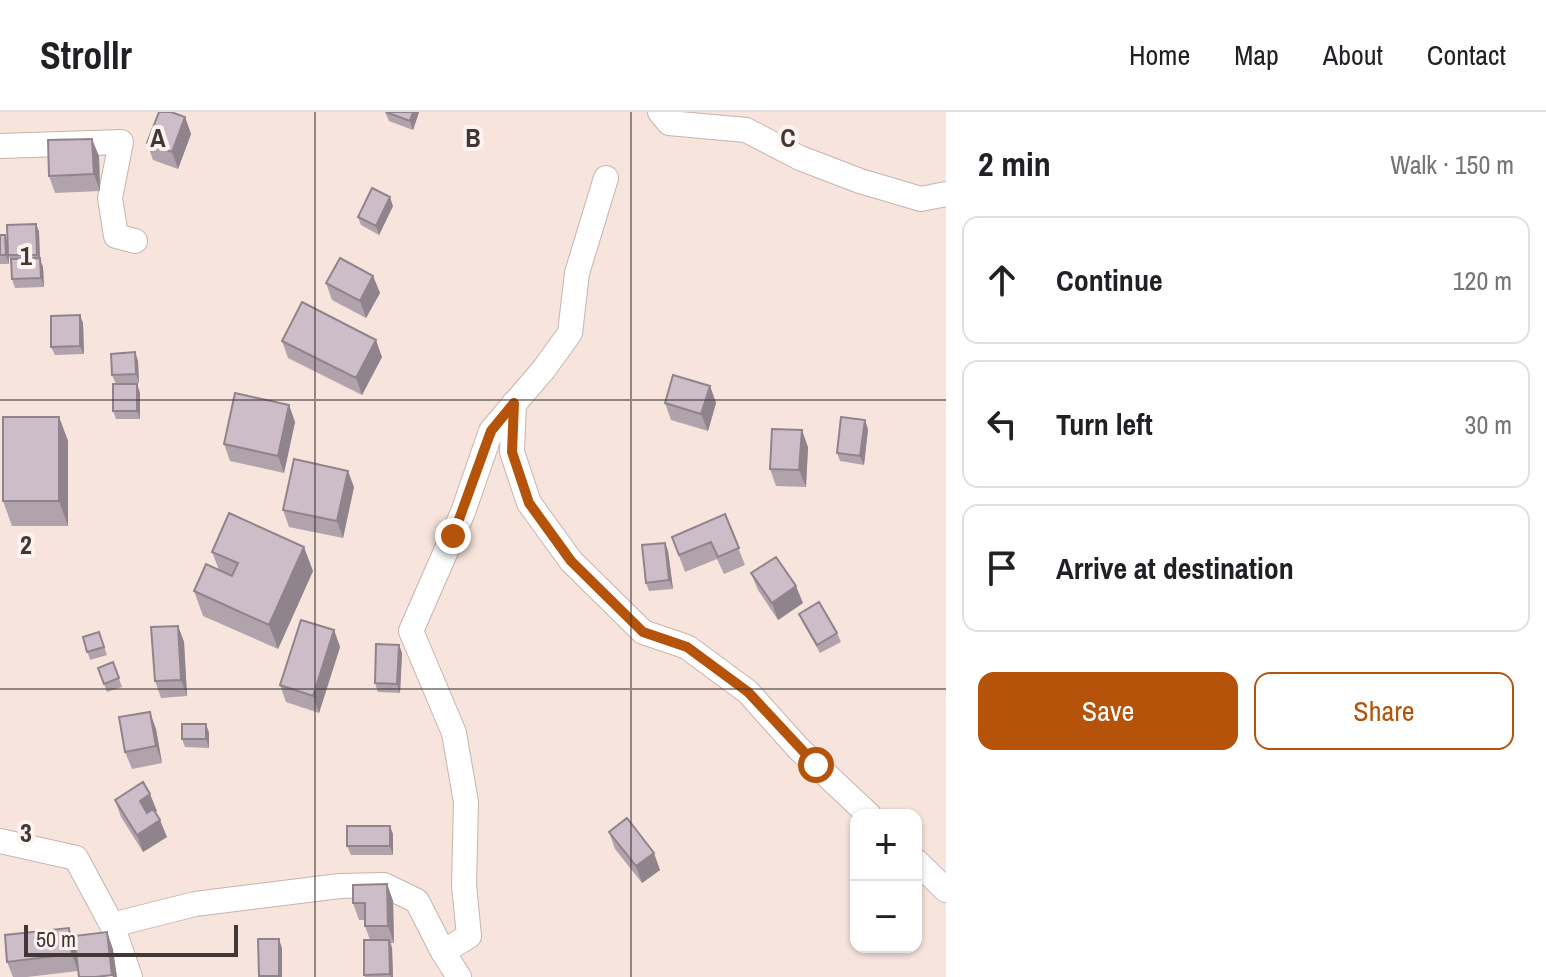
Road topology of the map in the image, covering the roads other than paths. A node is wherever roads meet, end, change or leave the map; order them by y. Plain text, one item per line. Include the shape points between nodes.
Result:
1 (660, 112) edge
2 (0, 146) edge
3 (606, 178) dead end
4 (946, 194) edge
5 (135, 241) dead end
6 (514, 403) junction
7 (863, 809) edge
8 (0, 841) edge
9 (922, 867) edge
10 (946, 890) edge
11 (112, 925) junction
12 (443, 952) junction
13 (130, 977) edge
14 (459, 977) edge

1 - 4 street via 669,123 746,130 800,158 921,199
2 - 5 street via 121,142 110,198 116,236
3 - 6 street via 577,273 570,333
6 - 7 street via 512,452 529,503 571,561 643,632 687,647 748,692
6 - 12 street via 491,431 463,512 411,631 454,733 466,802 469,936
8 - 11 street via 76,858
9 - 10 street
11 - 12 street via 195,904 384,885 417,901
11 - 13 street
12 - 14 street

